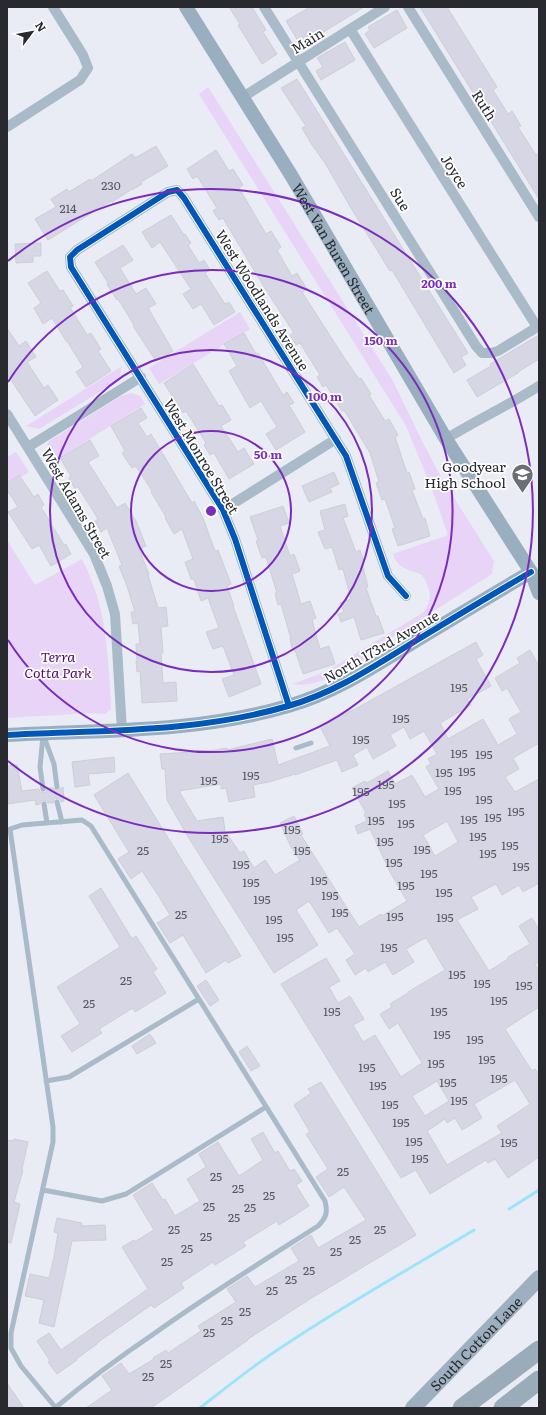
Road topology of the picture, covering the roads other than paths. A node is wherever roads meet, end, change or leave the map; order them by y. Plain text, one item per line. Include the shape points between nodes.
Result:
1 (53, 7) edge
2 (186, 7) edge
3 (264, 7) edge
4 (385, 7) edge
5 (408, 7) edge
6 (350, 29) junction
7 (298, 62) junction
8 (243, 96) junction
9 (7, 127) edge
10 (177, 190) joint
11 (539, 217) edge
12 (538, 326) edge
13 (140, 377) junction
14 (539, 386) edge
15 (7, 414) edge
16 (336, 439) junction
17 (446, 439) junction
18 (28, 447) junction
19 (223, 510) junction
20 (535, 572) edge
21 (539, 593) edge
22 (406, 596) dead end
23 (289, 706) junction
24 (122, 731) junction
25 (43, 733) junction
26 (7, 735) edge
27 (311, 743) dead end
28 (296, 748) dead end
29 (57, 787) dead end
30 (43, 789) dead end
31 (57, 802) dead end
32 (44, 804) dead end
33 (62, 822) junction
34 (46, 823) junction
35 (199, 999) junction
36 (46, 1081) junction
37 (266, 1107) junction
38 (43, 1190) junction
39 (539, 1278) edge
40 (539, 1350) edge
41 (539, 1380) edge
42 (56, 1408) edge
43 (413, 1408) edge
44 (462, 1408) edge
45 (503, 1408) edge

1 - 9 street via 83,55 88,68 80,80
2 - 8 main road, West Van Buren Street
3 - 7 street, Sue
4 - 6 street, Main
5 - 11 street, Ruth
6 - 7 street, Main
6 - 12 street, Joyce
7 - 8 street, Main
7 - 12 street, Sue via 482,353 498,352
8 - 17 main road, West Van Buren Street
10 - 13 street, West Monroe Street via 168,192 70,257 71,266
10 - 16 street, West Woodlands Avenue
13 - 18 street
13 - 19 street, West Monroe Street
14 - 17 street
15 - 18 street, West Adams Street
16 - 19 street
16 - 22 street, West Woodlands Avenue via 346,456 388,576
17 - 20 main road, West Van Buren Street
18 - 24 street, West Adams Street via 94,554 107,586 115,614
19 - 23 street, West Monroe Street via 235,539
20 - 21 main road, West Van Buren Street
20 - 23 main road, North 173rd Avenue via 361,674
23 - 24 main road, North 173rd Avenue via 236,718
24 - 25 main road, North 173rd Avenue
25 - 26 main road, North 173rd Avenue
25 - 29 lane via 54,764
25 - 30 lane via 40,767
27 - 28 lane
31 - 33 lane
32 - 34 lane
33 - 34 lane
33 - 35 lane via 82,820 91,826
34 - 36 lane via 10,829
35 - 36 lane via 69,1077
35 - 37 lane
36 - 38 lane via 53,1142
37 - 38 lane via 121,1196 102,1201
37 - 42 lane via 326,1202 325,1219 140,1343
38 - 42 lane via 11,1333 11,1348 21,1366
39 - 43 main road, South Cotton Lane
40 - 44 highway
41 - 45 highway

